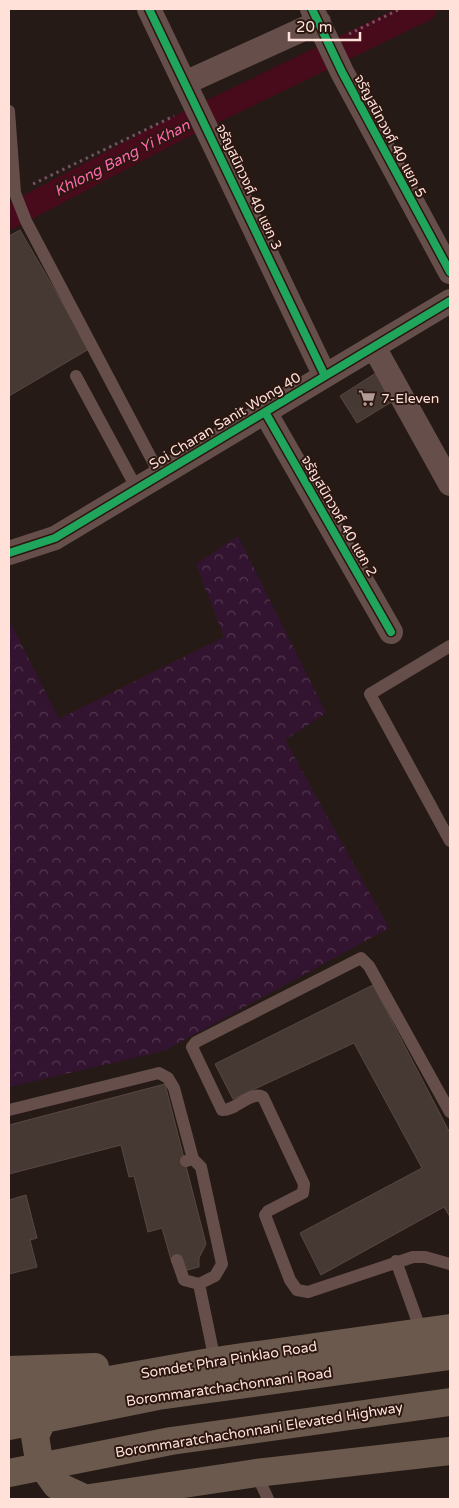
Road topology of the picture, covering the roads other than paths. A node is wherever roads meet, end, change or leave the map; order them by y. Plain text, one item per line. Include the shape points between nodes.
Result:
1 (149, 9) edge
2 (316, 16) edge
3 (186, 83) junction
4 (9, 111) edge
5 (450, 272) edge
6 (450, 301) edge
7 (374, 347) junction
8 (76, 376) dead end
9 (325, 376) junction
10 (266, 412) junction
11 (160, 475) junction
12 (450, 484) edge
13 (137, 489) junction
14 (9, 553) edge
15 (392, 632) dead end
16 (450, 646) edge
17 (450, 841) edge
18 (9, 1110) edge
19 (450, 1112) edge
20 (177, 1260) dead end
21 (396, 1261) junction
22 (450, 1264) edge
23 (199, 1284) junction
24 (450, 1328) edge
25 (420, 1331) junction
26 (450, 1356) edge
27 (215, 1361) junction
28 (9, 1370) edge
29 (450, 1370) edge
30 (75, 1385) junction
31 (9, 1398) edge
32 (450, 1402) edge
33 (450, 1417) edge
34 (9, 1426) edge
35 (9, 1437) edge
36 (450, 1451) edge
37 (9, 1472) edge
38 (256, 1473) junction
39 (9, 1488) edge
40 (148, 1496) edge
41 (84, 1499) edge
42 (268, 1499) edge

1 - 3 street, จรัญสนิทวงศ์ 40 แยก 3
2 - 3 street
2 - 5 street, จรัญสนิทวงศ์ 40 แยก 5 via 342,72
3 - 9 street, จรัญสนิทวงศ์ 40 แยก 3
4 - 11 lane via 15,193 26,221
6 - 7 street, Soi Charan Sanit Wong 40
7 - 9 street, Soi Charan Sanit Wong 40
7 - 12 street
8 - 13 lane
9 - 10 street, Soi Charan Sanit Wong 40
10 - 11 street, Soi Charan Sanit Wong 40
10 - 15 street, จรัญสนิทวงศ์ 40 แยก 2
11 - 13 street, Soi Charan Sanit Wong 40
13 - 14 street, Soi Charan Sanit Wong 40 via 55,538
16 - 17 lane via 370,694
18 - 23 lane via 159,1073 168,1078 174,1088 190,1160 201,1166 222,1261 218,1274
19 - 21 lane via 369,966 361,958 192,1045 222,1110 256,1096 263,1097 304,1184 303,1192 265,1215 294,1288 308,1292
20 - 23 lane via 184,1280
21 - 22 lane via 421,1257
21 - 25 lane
23 - 27 lane
24 - 25 main road, Somdet Phra Pinklao Road
25 - 27 main road, Somdet Phra Pinklao Road
26 - 34 main road, Borommaratchachonnani Road via 158,1396
27 - 28 main road
27 - 30 main road, Somdet Phra Pinklao Road
29 - 35 main road via 159,1407
30 - 31 main road, Somdet Phra Pinklao Road
30 - 41 main road via 46,1408 35,1436 39,1461 56,1485
32 - 37 main road, Borommaratchachonnani Elevated Highway via 171,1441
33 - 39 main road via 170,1456
36 - 38 main road
38 - 40 main road
38 - 42 lane
40 - 41 main road

